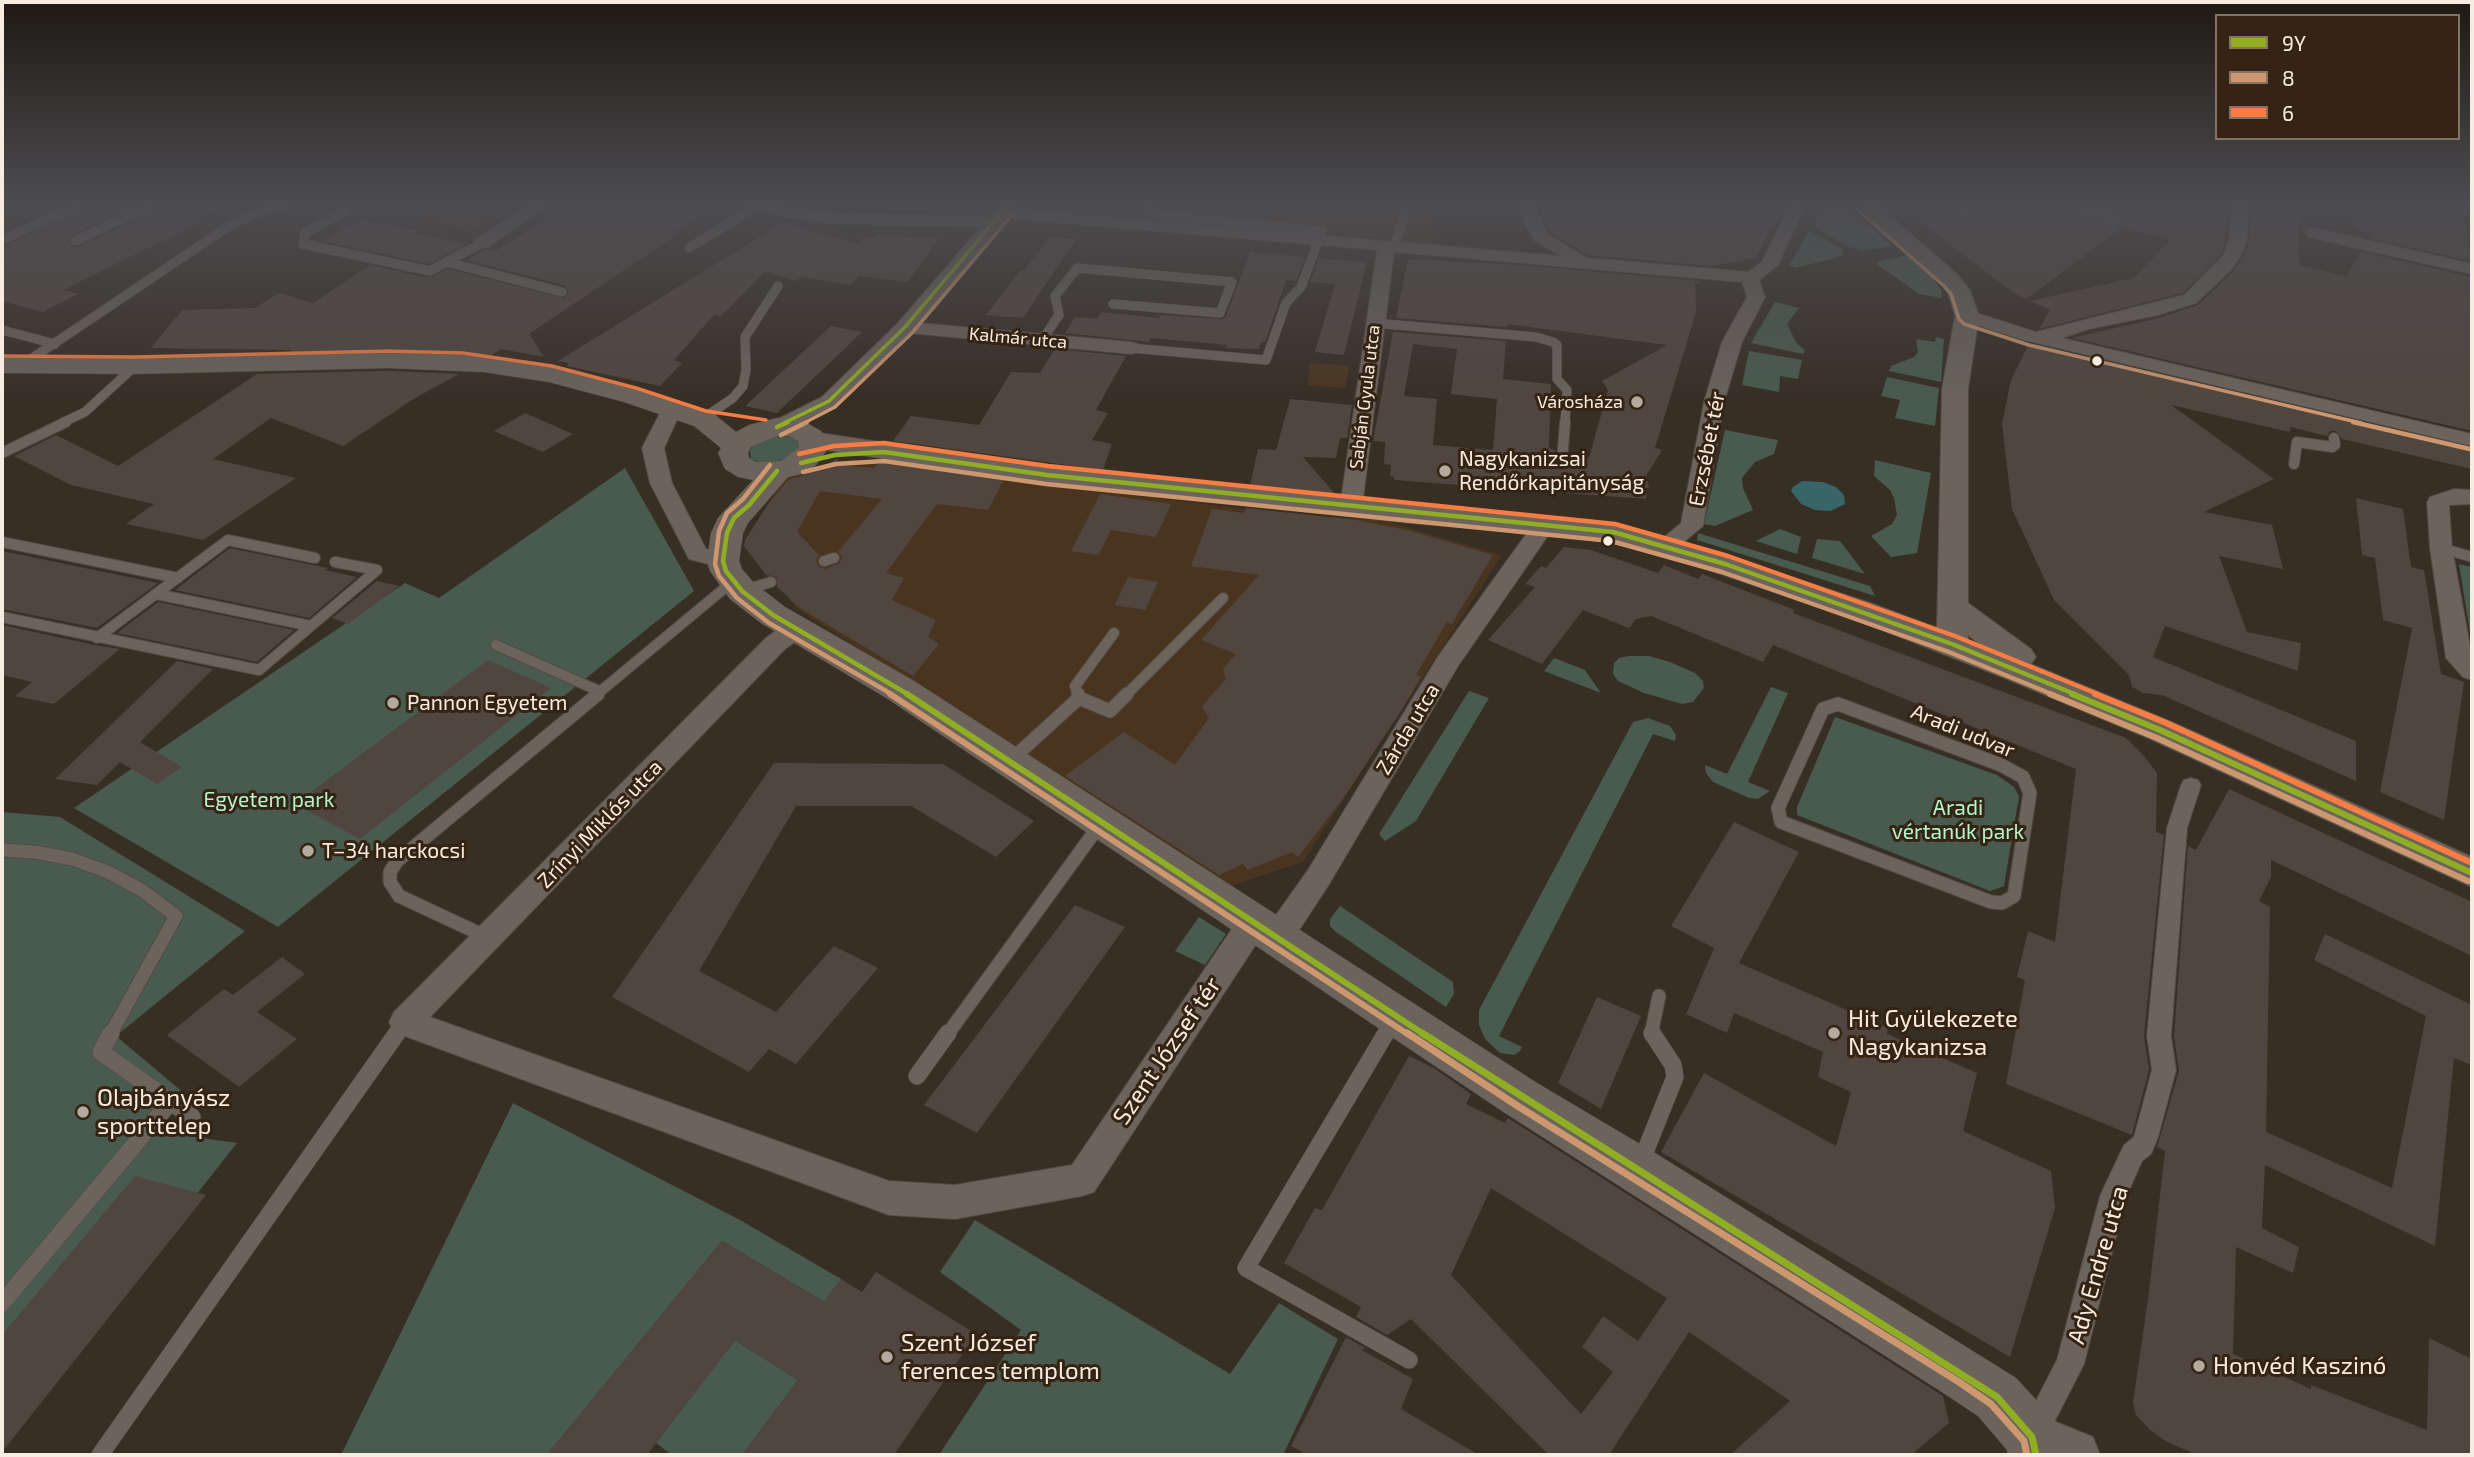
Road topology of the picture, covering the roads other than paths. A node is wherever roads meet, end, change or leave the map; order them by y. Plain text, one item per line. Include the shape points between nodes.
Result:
1 (161, 272) edge
2 (485, 272) edge
3 (952, 272) edge
4 (1074, 272) edge
5 (1121, 272) edge
6 (1307, 272) edge
7 (1385, 272) edge
8 (1688, 272) edge
9 (1760, 272) edge
10 (1941, 272) edge
11 (2219, 272) edge
12 (1749, 277) junction
13 (778, 286) dead end
14 (562, 292) dead end
15 (1113, 304) dead end
16 (1967, 316) junction
17 (1374, 323) junction
18 (905, 327) junction
19 (2, 330) edge
20 (2031, 336) junction
21 (1042, 340) junction
22 (55, 344) junction
23 (1131, 348) joint
24 (12, 365) edge
25 (135, 366) junction
26 (829, 401) junction
27 (667, 417) junction
28 (703, 420) junction
29 (771, 428) junction
30 (2334, 438) dead end
31 (2472, 440) edge
32 (2, 453) edge
33 (800, 453) junction
34 (738, 456) junction
35 (1562, 462) dead end
36 (2294, 464) dead end
37 (2472, 497) edge
38 (1351, 507) junction
39 (734, 517) junction
40 (1545, 524) junction
41 (2, 542) edge
42 (1665, 546) junction
43 (2441, 548) junction
44 (2472, 556) edge
45 (315, 558) dead end
46 (335, 562) dead end
47 (178, 578) junction
48 (742, 579) junction
49 (156, 594) junction
50 (1223, 598) dead end
51 (1951, 605) junction
52 (2, 617) edge
53 (311, 626) junction
54 (796, 629) junction
55 (1114, 633) dead end
56 (97, 638) junction
57 (1952, 644) junction
58 (496, 645) dead end
59 (2472, 671) edge
60 (598, 691) junction
61 (2071, 693) junction
62 (1079, 698) junction
63 (1010, 761) junction
64 (2191, 785) dead end
65 (1778, 808) joint
66 (1101, 823) junction
67 (2, 850) edge
68 (2472, 873) edge
69 (1265, 930) junction
70 (489, 938) junction
71 (1659, 996) dead end
72 (1399, 1017) junction
73 (405, 1022) junction
74 (917, 1076) dead end
75 (171, 1101) junction
76 (192, 1117) dead end
77 (1638, 1168) junction
78 (2, 1303) edge
79 (1409, 1360) dead end
80 (2048, 1449) edge
81 (100, 1455) edge

1 - 22 lane
2 - 14 lane
3 - 18 street
4 - 21 lane via 1055,296 1059,315
5 - 15 lane via 1232,282 1220,313
6 - 23 lane via 1301,288 1286,303 1266,360
7 - 17 street, Sabján Gyula utca
8 - 12 street
9 - 12 street
10 - 16 street via 1959,290
11 - 20 street via 2190,299
12 - 42 street, Erzsébet tér via 1756,297 1732,342 1717,391 1692,526
13 - 28 lane via 745,337 743,386
16 - 20 street
16 - 51 street via 1955,388
17 - 35 lane via 1553,342 1557,345 1557,379 1567,390
17 - 38 street, Sabján Gyula utca
18 - 21 street, Kalmár utca
18 - 26 street
19 - 22 lane
20 - 31 street
21 - 23 street, Kalmár utca
22 - 24 lane
24 - 25 main road
25 - 27 main road via 462,362 550,374 603,387
25 - 32 lane via 85,412
26 - 29 street
26 - 33 street
27 - 28 main road
27 - 48 street via 653,449 661,483 697,554
28 - 29 main road
28 - 34 main road
29 - 33 main road via 795,428
29 - 34 main road via 748,436
30 - 36 lane via 2332,447 2297,442
33 - 34 main road via 755,472
33 - 38 street via 884,453
33 - 39 main road
34 - 39 main road via 746,484 733,506
37 - 43 street via 2454,496 2438,502
38 - 40 street
39 - 48 main road via 726,539
40 - 42 street
40 - 69 street, Zárda utca via 1448,661 1318,878
41 - 47 lane
42 - 57 street
43 - 44 lane
43 - 59 street via 2458,658
45 - 47 lane via 228,540
46 - 53 lane via 377,570
47 - 49 lane
48 - 54 main road
48 - 60 lane
49 - 53 lane
49 - 56 lane
50 - 62 lane via 1110,711
51 - 57 street
51 - 61 street
52 - 56 lane
53 - 56 lane via 259,670
54 - 63 main road
54 - 70 street, Zrínyi Miklós utca via 776,643
55 - 62 lane via 1075,686
57 - 61 street
58 - 60 lane
60 - 70 lane via 406,852 390,872 390,882 399,896
61 - 68 street
62 - 63 lane
63 - 66 main road
64 - 80 street, Ady Endre utca via 2177,828 2159,1036 2164,1070 2146,1137 2133,1153 2113,1196
65 - 65 lane, Aradi udvar via 1778,818 1791,827 1998,904 2016,894 2030,793 2026,781 2009,768 1838,704 1823,709
66 - 69 main road
66 - 74 lane
67 - 75 lane via 72,859 108,872 176,916 101,1052
69 - 72 main road
69 - 73 street, Szent József tér via 1082,1180 955,1202 889,1198
70 - 73 street, Zrínyi Miklós utca
71 - 77 lane via 1651,1036 1673,1065 1675,1077
72 - 77 main road
72 - 79 lane via 1381,1039 1246,1268
73 - 81 lane
75 - 76 lane
75 - 78 lane
77 - 80 main road via 1997,1397

